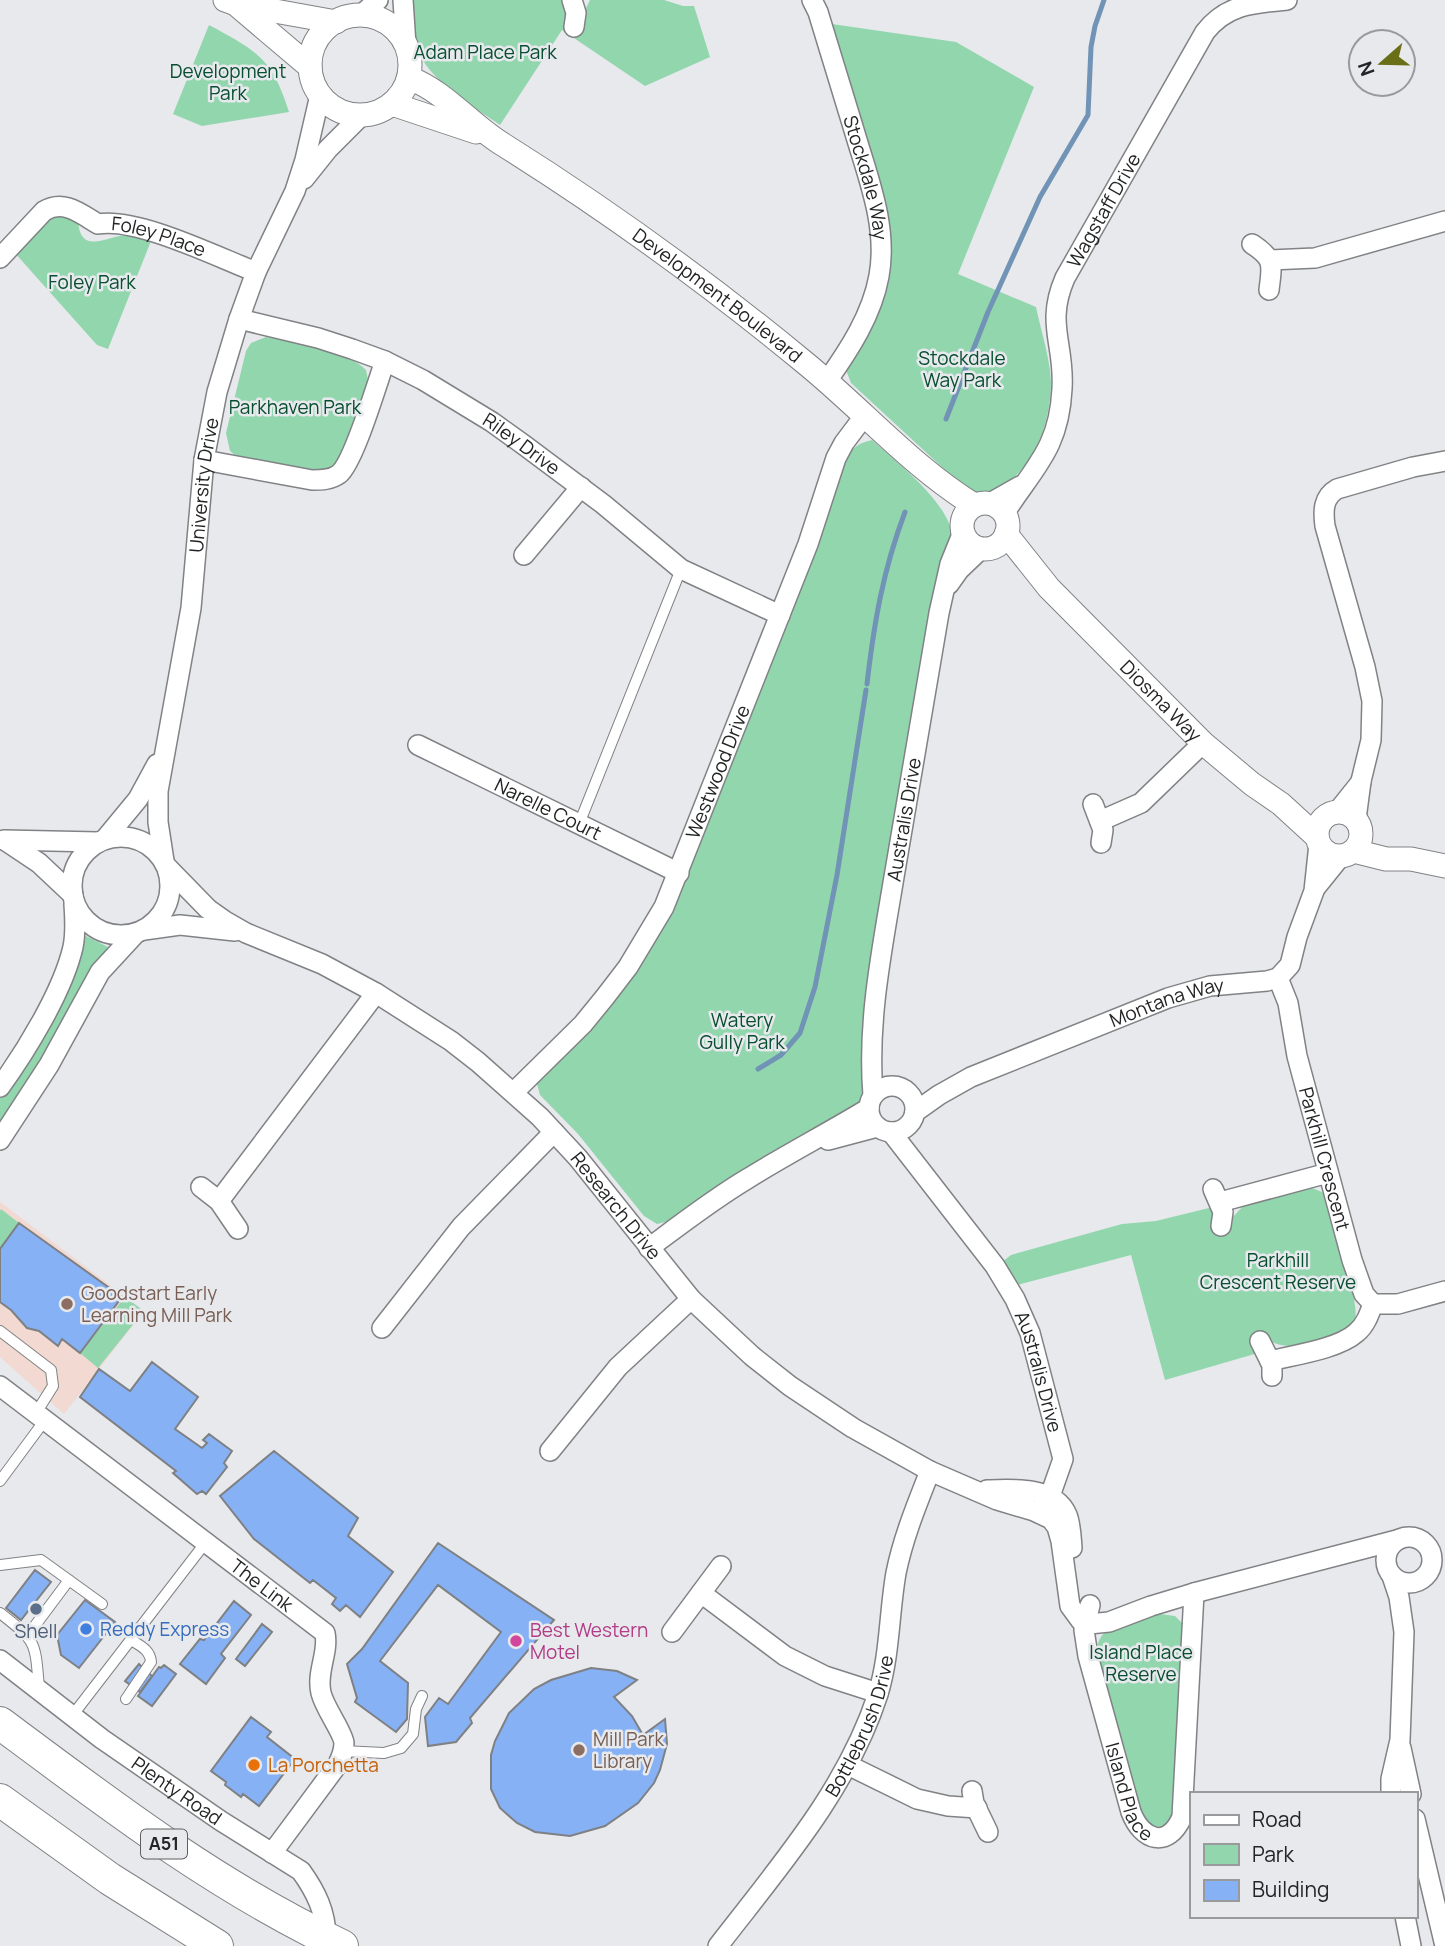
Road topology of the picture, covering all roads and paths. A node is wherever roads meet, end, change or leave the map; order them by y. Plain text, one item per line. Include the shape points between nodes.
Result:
1 (403, 0) edge
2 (572, 0) edge
3 (1287, 0) edge
4 (230, 2) edge
5 (815, 4) edge
6 (370, 8) edge
7 (336, 22) junction
8 (574, 27) dead end
9 (406, 45) junction
10 (310, 67) junction
11 (409, 78) junction
12 (320, 94) junction
13 (393, 104) junction
14 (361, 116) junction
15 (495, 139) junction
16 (295, 191) junction
17 (1445, 220) edge
18 (1252, 244) dead end
19 (0, 258) edge
20 (1270, 260) junction
21 (256, 272) junction
22 (1269, 290) dead end
23 (239, 319) junction
24 (385, 361) junction
25 (822, 377) junction
26 (864, 415) junction
27 (204, 460) junction
28 (1445, 461) edge
29 (923, 470) junction
30 (581, 487) junction
31 (991, 525) junction
32 (962, 529) junction
33 (524, 555) dead end
34 (681, 569) junction
35 (944, 591) junction
36 (780, 614) junction
37 (1203, 743) junction
38 (418, 745) dead end
39 (164, 751) junction
40 (579, 824) junction
41 (1339, 834) junction
42 (2, 839) edge
43 (102, 841) junction
44 (1101, 843) dead end
45 (165, 864) junction
46 (1445, 866) edge
47 (679, 873) junction
48 (74, 897) junction
49 (140, 931) junction
50 (246, 933) junction
51 (1278, 978) junction
52 (376, 993) junction
53 (872, 1047) junction
54 (971, 1077) junction
55 (0, 1087) edge
56 (902, 1088) junction
57 (514, 1093) junction
58 (871, 1102) junction
59 (913, 1118) junction
60 (884, 1130) junction
61 (554, 1132) junction
62 (0, 1140) edge
63 (810, 1144) junction
64 (923, 1171) junction
65 (1328, 1172) junction
66 (201, 1186) dead end
67 (219, 1201) junction
68 (1221, 1226) dead end
69 (238, 1229) dead end
70 (649, 1248) junction
71 (1445, 1291) edge
72 (691, 1298) junction
73 (1373, 1304) junction
74 (383, 1328) dead end
75 (0, 1331) edge
76 (1260, 1341) dead end
77 (0, 1386) edge
78 (40, 1416) junction
79 (550, 1451) dead end
80 (930, 1471) junction
81 (0, 1481) edge
82 (1046, 1505) junction
83 (1397, 1540) junction
84 (206, 1542) junction
85 (1436, 1549) edge
86 (1338, 1555) junction
87 (0, 1565) edge
88 (721, 1566) dead end
89 (1445, 1567) edge
90 (1390, 1573) junction
91 (1422, 1579) junction
92 (69, 1580) junction
93 (701, 1593) junction
94 (1194, 1593) junction
95 (102, 1604) dead end
96 (0, 1613) edge
97 (1088, 1614) junction
98 (672, 1632) dead end
99 (1404, 1632) junction
100 (28, 1635) junction
101 (131, 1640) junction
102 (0, 1660) edge
103 (39, 1690) junction
104 (878, 1693) junction
105 (422, 1696) dead end
106 (126, 1699) dead end
107 (72, 1716) junction
108 (0, 1723) edge
109 (1400, 1740) junction
110 (342, 1751) junction
111 (848, 1765) junction
112 (1391, 1792) edge
113 (1411, 1792) edge
114 (0, 1800) edge
115 (1417, 1830) edge
116 (988, 1832) dead end
117 (272, 1853) junction
118 (1405, 1918) edge
119 (334, 1942) edge
120 (217, 1946) edge
121 (718, 1946) edge
122 (1411, 1946) edge
123 (1445, 1946) edge

1 - 9 street
2 - 8 street
3 - 31 street, Wagstaff Drive via 1236,7 1213,22 1065,278 1054,312 1062,365 1055,436 1046,455
4 - 7 street
4 - 10 street
5 - 25 street, Stockdale Way via 873,192 882,253 868,312 841,361
6 - 7 street
6 - 9 street
7 - 10 street via 317,40
9 - 11 street
10 - 12 street
11 - 13 street
11 - 15 street, Development Boulevard via 424,84
12 - 14 street via 333,108
12 - 16 street, University Drive
13 - 14 street
13 - 15 street, Development Boulevard
14 - 16 street, University Drive
15 - 25 street, Development Boulevard via 682,265
16 - 21 street, University Drive
17 - 20 street via 1315,258
18 - 20 street
19 - 21 street, Foley Place via 44,211 67,206 98,224 139,227
20 - 22 street
21 - 23 street, University Drive
23 - 24 street, Riley Drive via 318,338
23 - 27 street, University Drive via 217,392
24 - 27 street via 349,460 338,474 312,480
24 - 30 street, Riley Drive via 492,422
25 - 26 street, Development Boulevard
26 - 29 street, Development Boulevard
26 - 36 street, Westwood Drive via 836,458
27 - 39 street, University Drive via 191,608
28 - 41 street via 1338,489 1325,502 1325,526 1372,701 1371,740 1361,781
29 - 31 street, Development Boulevard
29 - 32 street, Development Boulevard
30 - 33 street
30 - 34 street, Riley Drive
31 - 32 street, Development Boulevard via 969,542
31 - 35 street, Australis Drive
31 - 37 street, Diosma Way
32 - 35 street, Australis Drive
34 - 36 street, Riley Drive
34 - 40 lane
35 - 53 street, Australis Drive via 878,972
36 - 47 street, Westwood Drive
37 - 41 street, Diosma Way via 1281,804
37 - 44 street via 1140,803 1096,812 1103,830
38 - 40 street, Narelle Court
39 - 43 street, University Drive via 138,799
39 - 45 street, University Drive via 158,804
40 - 47 street, Narelle Court
41 - 46 street, Diosma Way via 1386,859
41 - 51 street via 1290,965
42 - 43 street
42 - 48 street via 39,863
43 - 45 street via 134,838 151,847
43 - 48 street via 74,870
45 - 49 street via 170,891 167,903 154,923
45 - 50 street, Research Drive via 208,909
47 - 57 street, Westwood Drive via 647,937 613,987
48 - 49 street via 93,926 114,935
48 - 55 street via 73,946 64,973
49 - 50 street, Research Drive via 188,925
49 - 62 street via 100,972 49,1065
50 - 52 street, Research Drive via 323,964
51 - 54 street, Montana Way via 1181,993
51 - 65 street, Parkhill Crescent
52 - 57 street, Research Drive via 451,1041
52 - 67 street
53 - 56 street
53 - 58 street, Australis Drive
54 - 56 street, Montana Way
54 - 59 street, Montana Way via 939,1095
56 - 58 street via 884,1087
56 - 59 street via 914,1101
57 - 61 street, Research Drive
58 - 60 street via 871,1119
58 - 63 street
59 - 60 street via 902,1130
59 - 64 street, Australis Drive
60 - 63 street
60 - 64 street, Australis Drive
61 - 70 street, Research Drive
61 - 74 street via 461,1227
63 - 70 street via 707,1204
64 - 82 street, Australis Drive via 1000,1273 1030,1332 1063,1451 1062,1468
65 - 68 street via 1217,1196 1223,1212
65 - 73 street, Parkhill Crescent via 1359,1284
66 - 67 street
67 - 69 street
70 - 72 street, Research Drive
71 - 73 street via 1398,1304
72 - 79 street via 618,1367
72 - 80 street, Research Drive via 752,1356 822,1410
73 - 76 street via 1366,1322 1353,1336 1271,1369
75 - 78 lane via 51,1370 53,1386
77 - 78 street, The Link
78 - 81 lane
78 - 84 street, The Link
80 - 82 street, Research Drive via 997,1500
80 - 104 street, Bottlebrush Drive via 901,1553
82 - 97 street via 1060,1534 1070,1606 1075,1615
83 - 85 street via 1416,1538
83 - 86 street
83 - 90 street via 1388,1550
84 - 101 lane
84 - 110 street, The Link via 325,1633 320,1687 344,1742
85 - 91 street
86 - 90 street via 1363,1555
86 - 94 street
87 - 92 lane via 41,1560
88 - 93 street
89 - 91 street
90 - 91 street via 1405,1583
90 - 99 street
91 - 99 street
92 - 95 lane
92 - 100 lane
93 - 98 street
93 - 104 street via 795,1661
94 - 97 street via 1151,1606
94 - 97 street, Island Place via 1185,1797 1179,1825 1166,1836 1145,1835 1134,1821 1088,1656 1084,1630
96 - 100 lane
99 - 109 street
100 - 103 lane via 35,1648
101 - 106 lane via 144,1648 151,1662
101 - 107 lane
102 - 103 street, Plenty Road
103 - 107 street, Plenty Road
104 - 111 street, Bottlebrush Drive
105 - 110 lane via 413,1734 401,1748 384,1753
107 - 117 street, Plenty Road
108 - 119 highway, Plenty Road / A51 via 164,1844 262,1906
109 - 112 street
109 - 113 street
110 - 117 street via 338,1764
111 - 116 street via 917,1798 948,1806 974,1800
111 - 121 street, Bottlebrush Drive via 810,1827
114 - 120 highway via 110,1880
115 - 123 street
117 - 119 street, Plenty Road via 301,1871 310,1883
118 - 122 street

